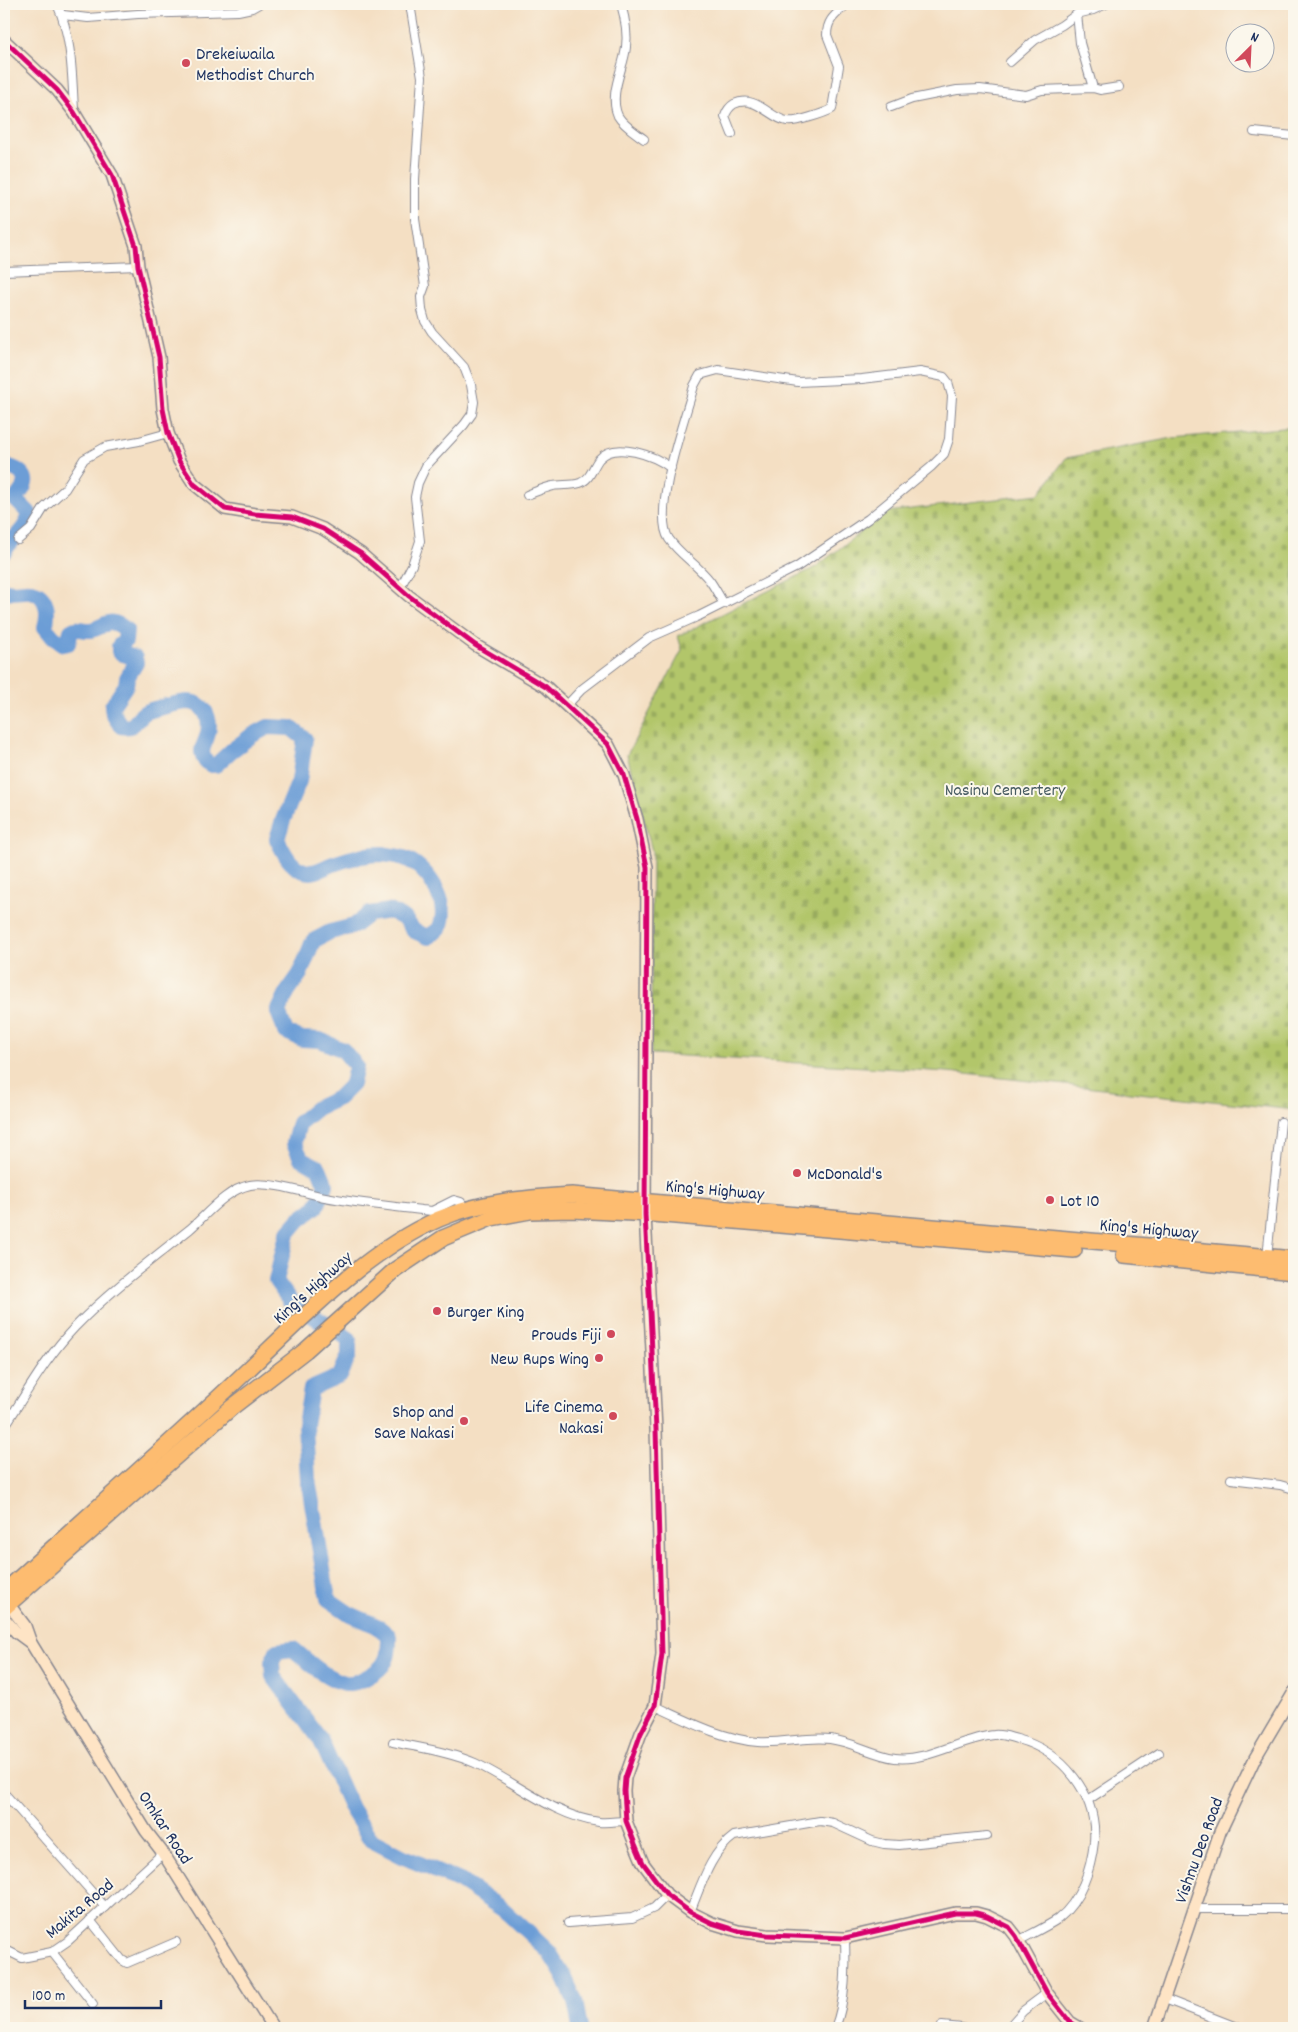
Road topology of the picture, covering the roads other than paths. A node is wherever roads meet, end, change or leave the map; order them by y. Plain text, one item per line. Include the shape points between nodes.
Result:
1 (57, 4) edge
2 (259, 4) edge
3 (410, 4) edge
4 (621, 4) edge
5 (1106, 4) edge
6 (846, 6) dead end
7 (1077, 14) junction
8 (62, 15) junction
9 (4, 40) edge
10 (1010, 62) dead end
11 (1119, 87) dead end
12 (1093, 88) junction
13 (892, 107) dead end
14 (74, 112) junction
15 (1254, 132) dead end
16 (732, 134) dead end
17 (1294, 136) edge
18 (644, 140) dead end
19 (138, 266) junction
20 (4, 271) edge
21 (168, 433) junction
22 (671, 468) junction
23 (527, 495) dead end
24 (18, 540) dead end
25 (400, 588) junction
26 (724, 604) junction
27 (567, 705) junction
28 (1281, 1122) dead end
29 (645, 1207) junction
30 (465, 1210) junction
31 (1267, 1258) junction
32 (1294, 1259) edge
33 (1294, 1272) edge
34 (4, 1417) edge
35 (4, 1428) edge
36 (1231, 1479) dead end
37 (1294, 1489) edge
38 (5, 1604) edge
39 (1294, 1692) edge
40 (655, 1706) junction
41 (393, 1742) dead end
42 (1159, 1753) dead end
43 (4, 1793) edge
44 (1088, 1800) junction
45 (626, 1821) junction
46 (987, 1836) dead end
47 (163, 1853) junction
48 (666, 1895) junction
49 (105, 1907) junction
50 (1294, 1909) edge
51 (1194, 1910) junction
52 (690, 1912) junction
53 (90, 1920) junction
54 (568, 1923) dead end
55 (845, 1938) junction
56 (1018, 1941) junction
57 (176, 1942) dead end
58 (4, 1949) edge
59 (52, 1952) junction
60 (1047, 1993) junction
61 (1165, 1999) junction
62 (93, 2004) dead end
63 (942, 2026) dead end
64 (274, 2028) edge
65 (835, 2028) edge
66 (962, 2028) edge
67 (1008, 2028) edge
68 (1080, 2028) edge
69 (1154, 2028) edge
70 (1239, 2028) edge

1 - 8 street
2 - 8 street via 238,11 88,18
3 - 25 street via 422,77 415,219 425,286 421,297 422,310 424,321 432,332 464,367 474,402 472,414 464,426 426,466 418,483 415,497 420,541
4 - 18 street via 627,44 615,103 621,120
5 - 7 street
6 - 16 street via 832,17 827,30 839,66 832,108 790,122 759,105 738,103 728,109 725,116
7 - 10 street via 1035,40
7 - 12 street via 1080,43
8 - 14 street via 70,51
9 - 14 street via 57,90
11 - 12 street
12 - 13 street via 1042,90 1026,95 964,90 912,99
14 - 19 street via 112,175 132,233
15 - 17 street
19 - 20 street
19 - 21 street via 159,357
21 - 24 street via 106,447 84,459 65,489 44,508 31,529
21 - 25 street via 178,460 194,484 225,509 292,517 323,529 360,553
22 - 23 street via 660,459 636,452 608,453 588,478 579,483 554,486
22 - 26 street via 663,512 664,527 669,538 709,580
22 - 26 street via 694,386 700,375 708,372 718,370 798,382 920,372 944,377 948,382 952,396 949,439 944,454 860,524 796,567
25 - 27 street via 475,645 546,687
26 - 27 street via 649,638 582,689
27 - 29 street via 608,744 624,775 647,867
28 - 31 street
29 - 30 highway, King's Highway via 572,1194 488,1204
29 - 31 highway, King's Highway
29 - 33 highway, King's Highway
29 - 38 highway, King's Highway via 530,1211 491,1218 444,1238 395,1270 306,1350 231,1408
29 - 40 street via 656,1429 662,1654
30 - 35 street via 461,1202 454,1200 432,1211 325,1197 269,1185 252,1184 241,1188 222,1199 74,1327 52,1353
30 - 38 highway, King's Highway via 438,1220 384,1250 327,1296
31 - 32 highway, King's Highway
34 - 35 street
36 - 37 street
38 - 47 street, Omkar Road via 25,1626 31,1643 146,1831
39 - 51 street, Vishnu Deo Road via 1244,1778 1209,1861
40 - 44 street via 692,1724 757,1742 829,1739 895,1758 916,1756 988,1736 1004,1736 1034,1745 1060,1762 1073,1774
40 - 45 street via 625,1778
41 - 45 street via 472,1762 579,1818 601,1822
42 - 44 street
43 - 49 street
44 - 56 street via 1094,1840 1083,1884 1058,1919
45 - 48 street via 643,1863
46 - 52 street via 884,1844 833,1823 820,1821 734,1836 725,1842 710,1866
47 - 49 street, Makita Road
47 - 64 street, Omkar Road
48 - 52 street
48 - 54 street via 654,1908 632,1918
49 - 53 street, Makita Road
50 - 51 street
51 - 61 street, Vishnu Deo Road
52 - 55 street via 738,1931
53 - 57 street via 127,1963
53 - 59 street, Makita Road
55 - 56 street via 965,1912 998,1920
55 - 65 street via 843,1996
56 - 60 street
58 - 59 street, Makita Road via 22,1958
59 - 62 street
60 - 67 street via 1023,2011
60 - 68 street via 1070,2022
61 - 69 street, Vishnu Deo Road
61 - 70 street
63 - 66 street

